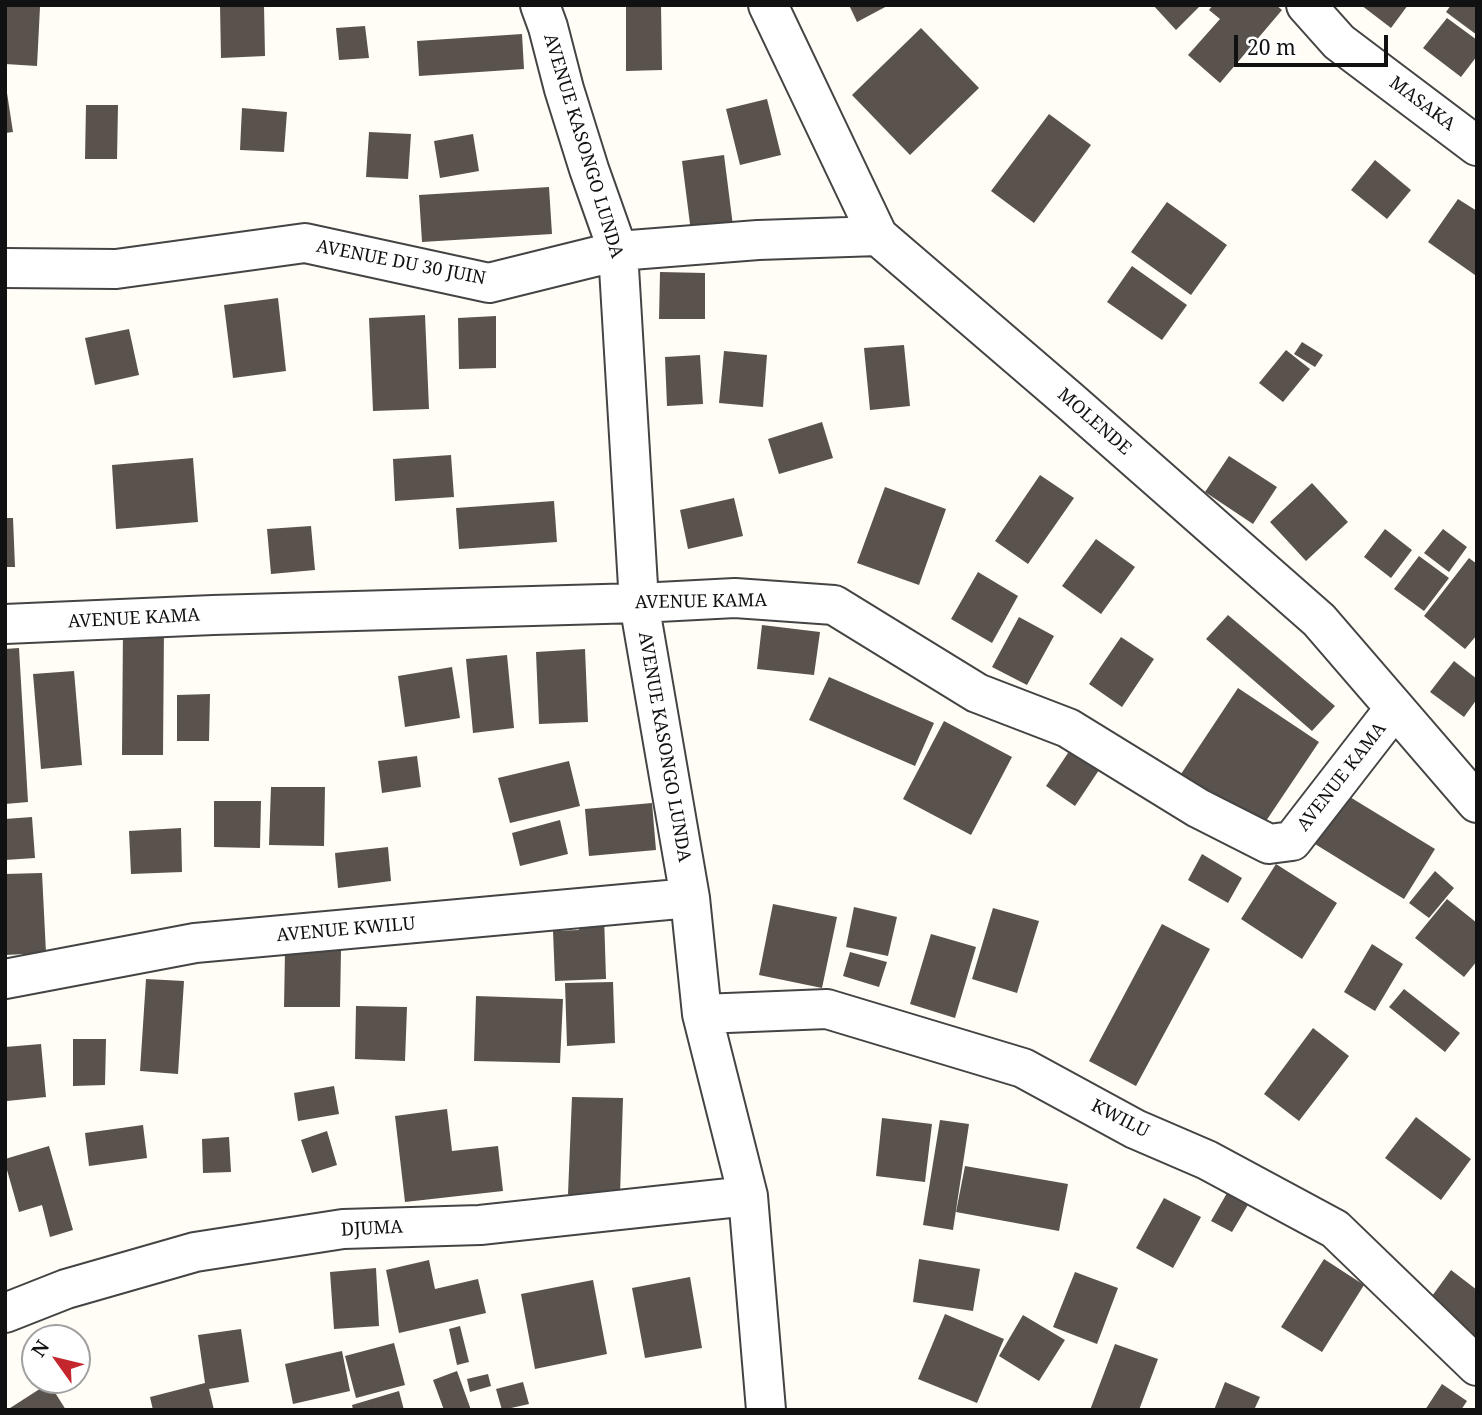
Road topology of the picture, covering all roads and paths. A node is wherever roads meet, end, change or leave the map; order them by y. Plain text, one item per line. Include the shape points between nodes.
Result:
1 (540, 5) edge
2 (768, 5) edge
3 (1306, 5) edge
4 (1477, 146) edge
5 (878, 236) junction
6 (618, 251) junction
7 (5, 268) edge
8 (639, 603) junction
9 (5, 624) edge
10 (1395, 708) junction
11 (1477, 803) edge
12 (690, 898) junction
13 (5, 979) edge
14 (702, 1014) junction
15 (748, 1196) junction
16 (5, 1313) edge
17 (1477, 1366) edge
18 (766, 1410) edge

1 - 6 street, AVENUE KASONGO LUNDA
2 - 5 street, MOLENDE
3 - 4 street, MASAKA via 1339,41
5 - 6 street, AVENUE DU 30 JUIN
5 - 10 street, MOLENDE via 1319,620
6 - 7 street, AVENUE DU 30 JUIN via 489,283 305,243 116,269
6 - 8 street, AVENUE KASONGO LUNDA
8 - 9 street, AVENUE KAMA
8 - 10 street, AVENUE KAMA via 734,598 834,606 977,694 1068,728 1198,808 1269,844 1292,841
8 - 12 street, AVENUE KASONGO LUNDA
10 - 11 street, MOLENDE
12 - 13 street, AVENUE KWILU via 195,943
12 - 14 street, AVENUE KASONGO LUNDA
14 - 15 street, AVENUE KASONGO LUNDA
14 - 17 street, KWILU via 827,1009 1023,1068 1335,1229
15 - 16 street, DJUMA via 480,1225 343,1229 195,1252 66,1289
15 - 18 street, AVENUE KASONGO LUNDA

